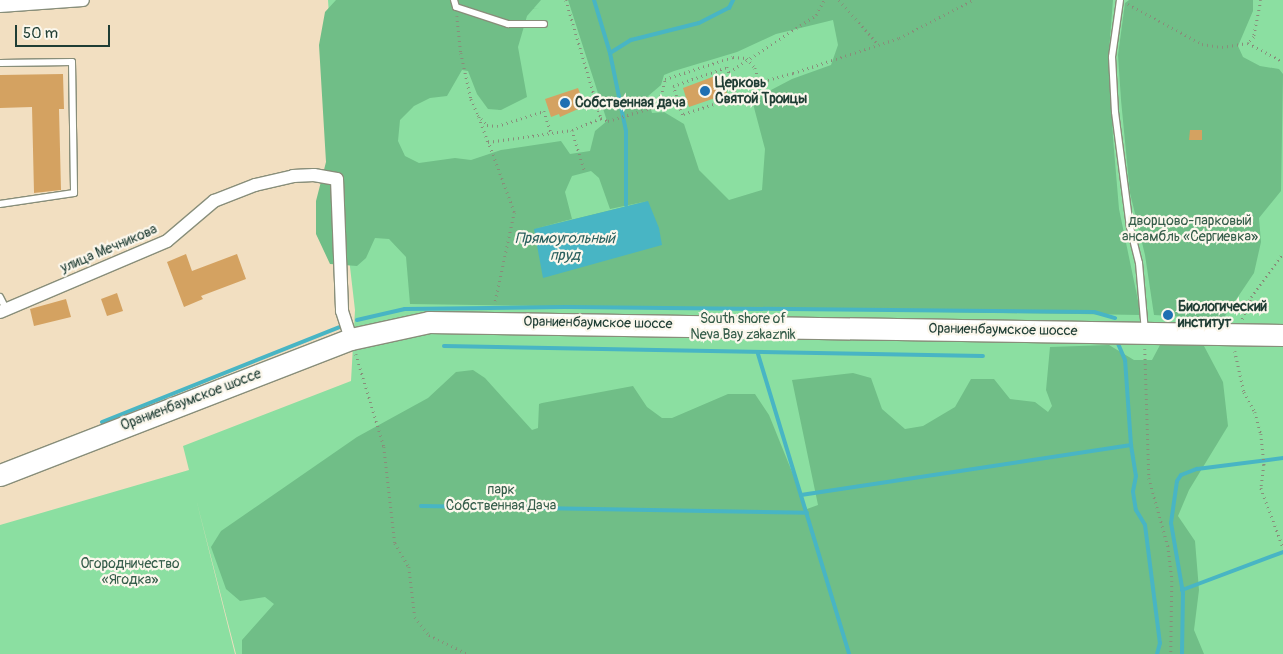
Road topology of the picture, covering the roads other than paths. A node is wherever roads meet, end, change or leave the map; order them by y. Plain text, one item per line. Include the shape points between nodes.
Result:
1 (83, 0) edge
2 (1121, 0) edge
3 (42, 1) edge
4 (455, 3) edge
5 (0, 6) edge
6 (544, 24) dead end
7 (0, 64) edge
8 (0, 204) edge
9 (0, 297) edge
10 (3, 310) edge
11 (1145, 332) junction
12 (1283, 335) edge
13 (351, 340) junction
14 (0, 475) edge

1 - 3 street
2 - 11 lane via 1112,58 1115,112 1130,227 1140,263
3 - 5 street
4 - 6 lane via 508,24
7 - 8 lane via 72,62 74,193
9 - 10 lane
10 - 13 street, улица Мечникова via 167,240 214,201 256,185 293,176 337,179 342,312
11 - 12 main road, Ораниенбаумское шоссе
11 - 13 main road, Ораниенбаумское шоссе via 448,321 393,327
13 - 14 main road, Ораниенбаумское шоссе

